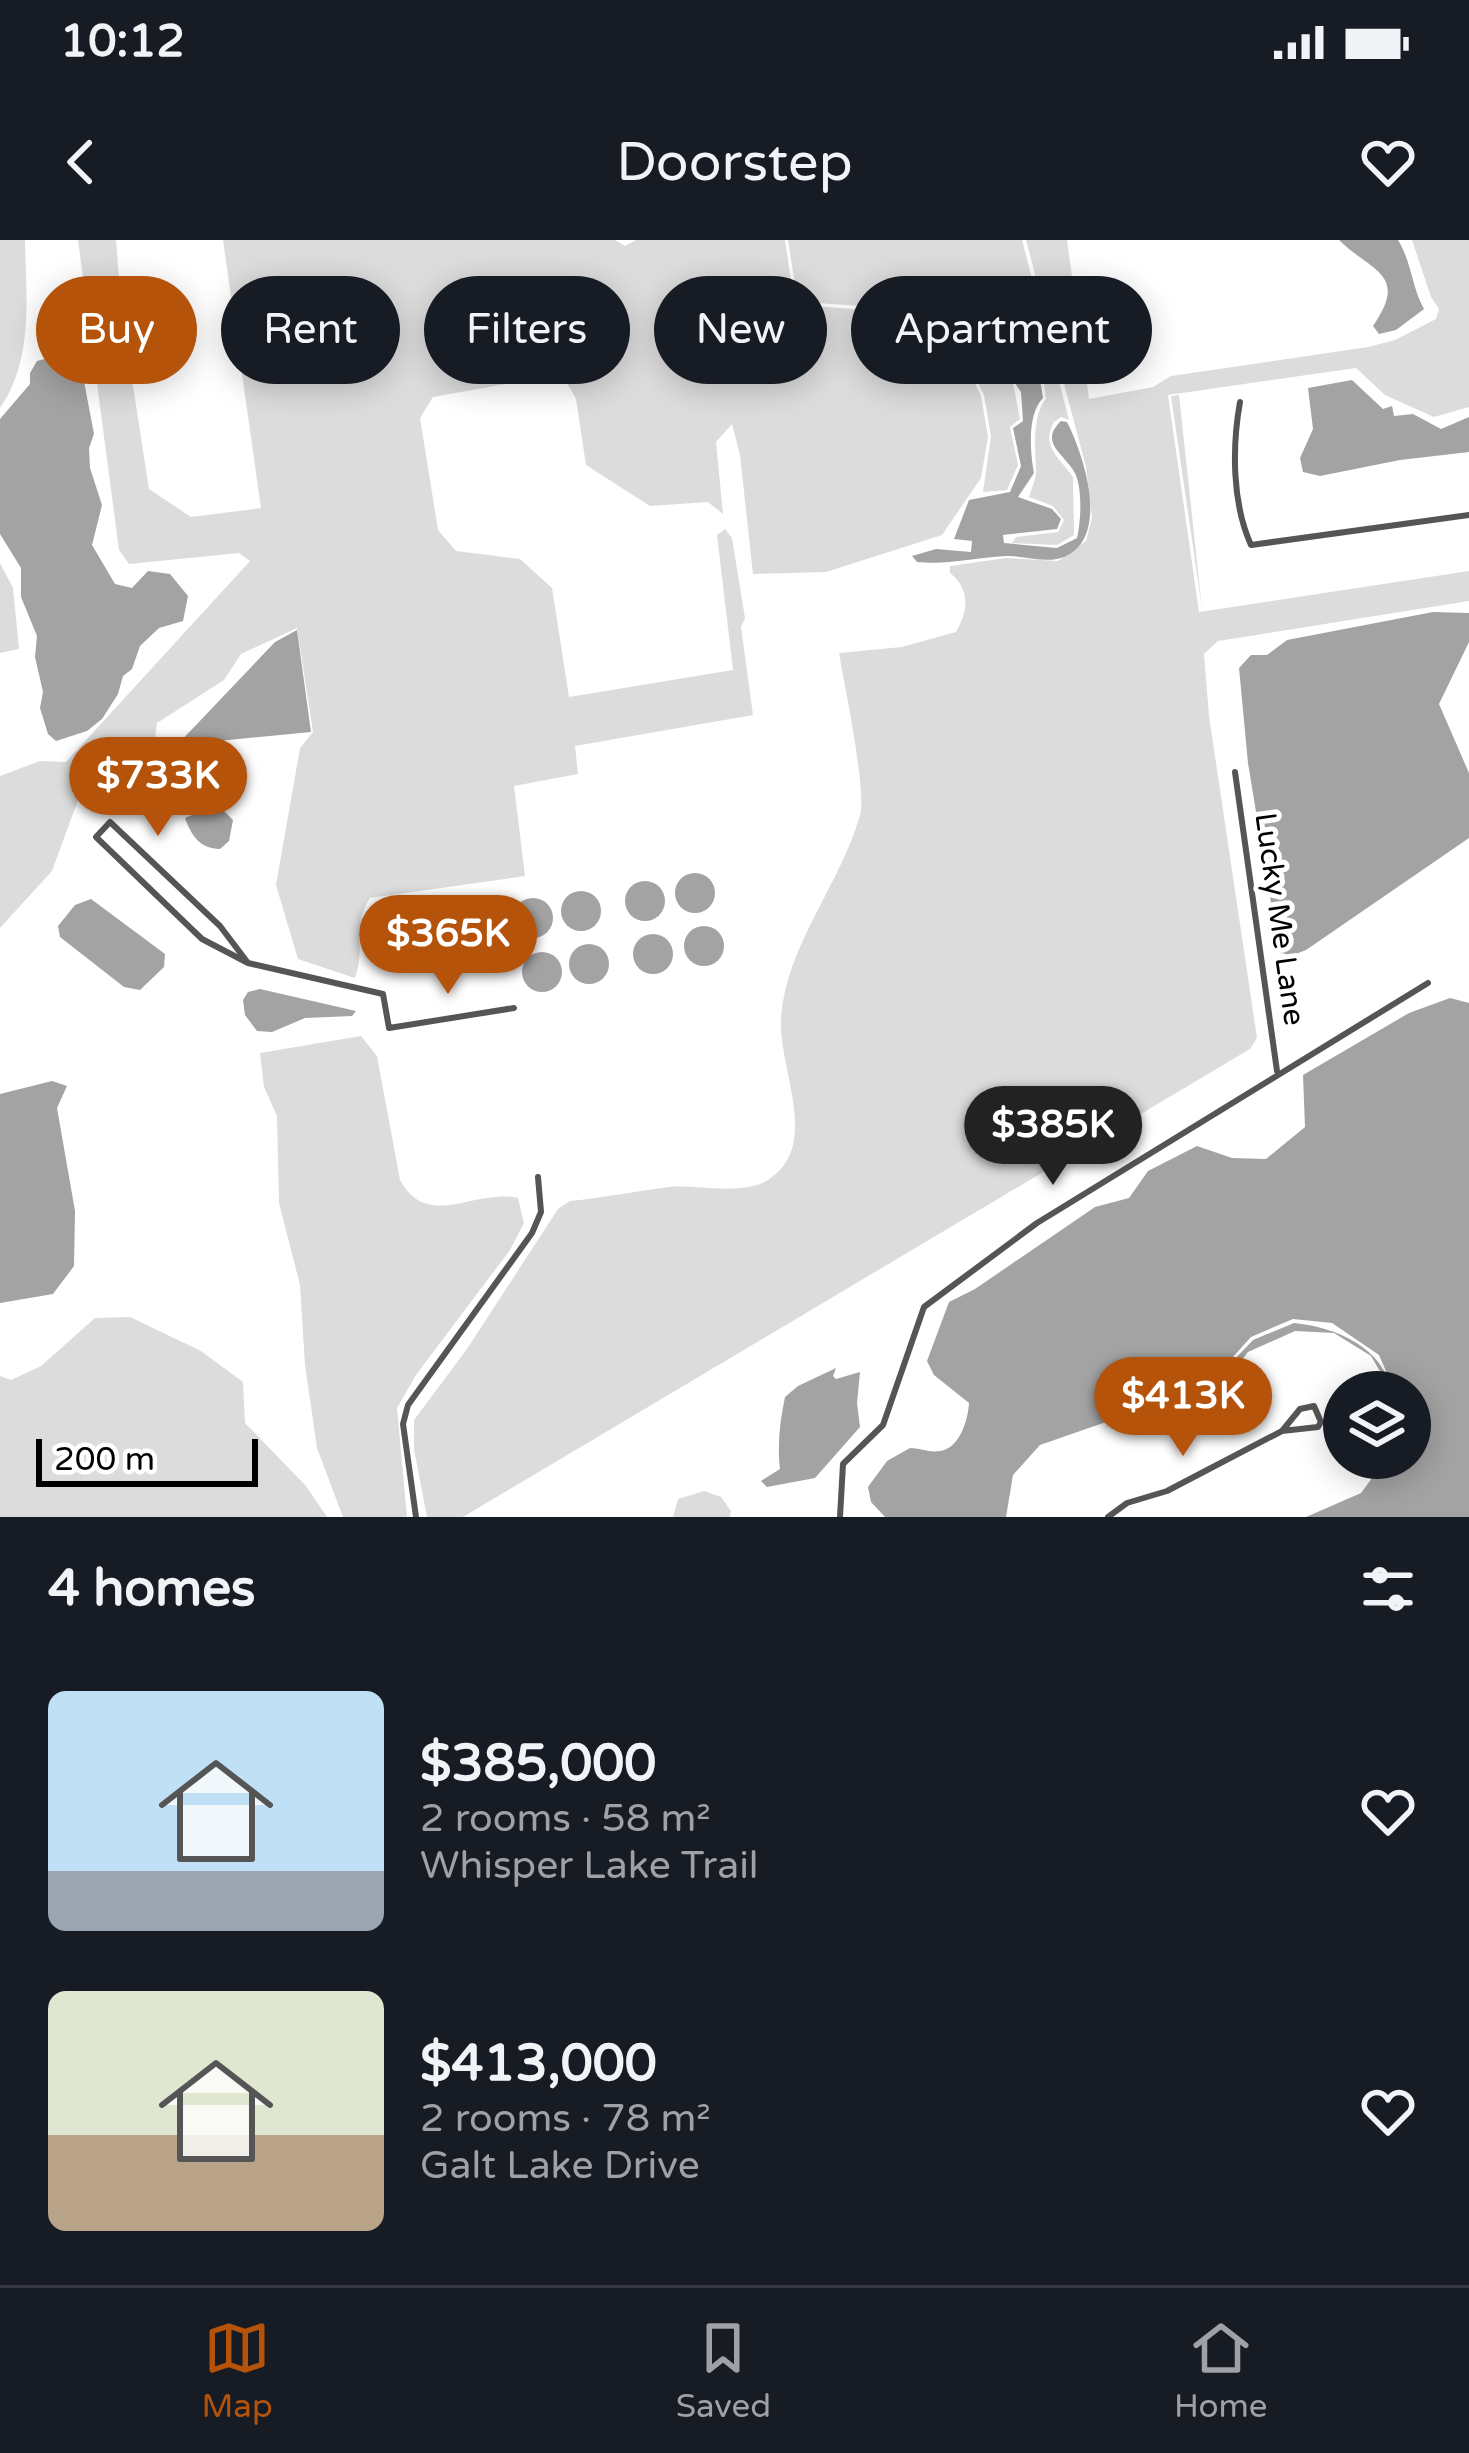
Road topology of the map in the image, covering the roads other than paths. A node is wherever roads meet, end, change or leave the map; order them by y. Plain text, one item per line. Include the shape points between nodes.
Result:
1 (1240, 402) dead end
2 (1469, 515) edge
3 (1235, 772) dead end
4 (248, 963) junction
5 (1428, 983) dead end
6 (514, 1008) dead end
7 (1277, 1073) junction
8 (538, 1178) dead end
9 (1282, 1431) junction
10 (416, 1517) edge
11 (840, 1517) edge
12 (1108, 1517) edge

1 - 2 street via 1233,440 1252,544
3 - 7 street, Lucky Me Lane
4 - 4 street via 110,822 95,837 202,938
4 - 6 street via 383,994 389,1028
5 - 7 street
7 - 11 street via 1037,1223 924,1307 883,1426 843,1464
8 - 10 street via 541,1212 532,1233 408,1405 403,1424
9 - 9 street via 1300,1409 1318,1410 1318,1426
9 - 12 street

